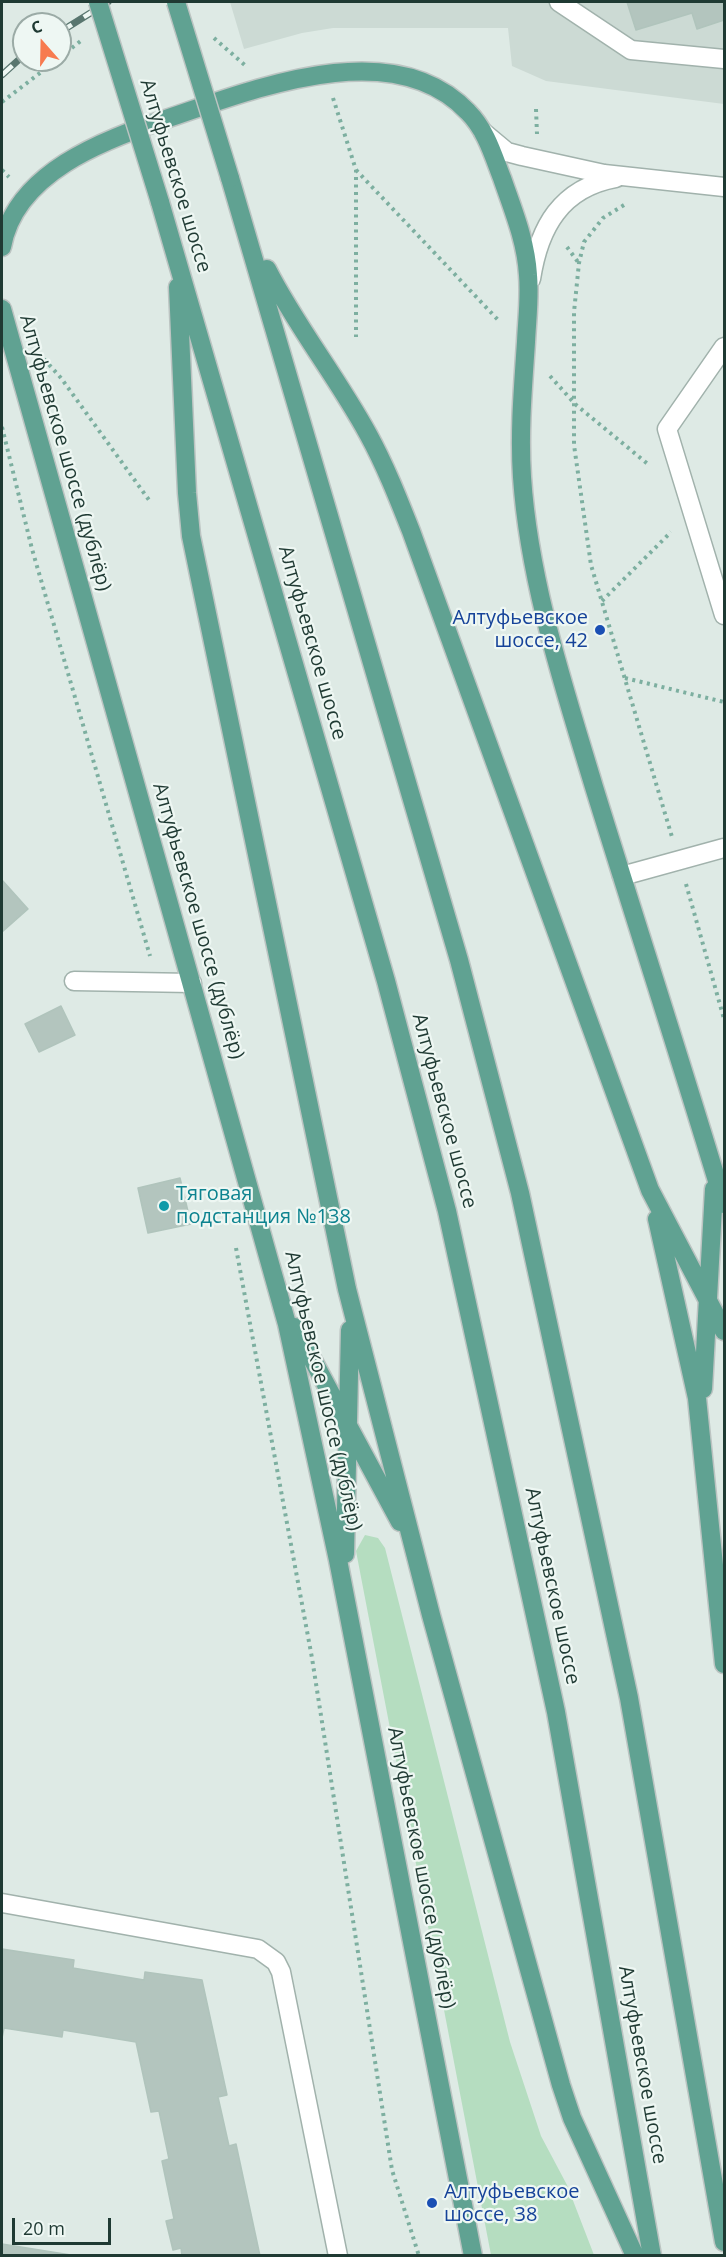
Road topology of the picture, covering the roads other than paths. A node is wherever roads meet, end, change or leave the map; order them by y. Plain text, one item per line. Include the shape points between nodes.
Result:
1 (98, 2) edge
2 (176, 2) edge
3 (559, 2) edge
4 (724, 58) edge
5 (483, 132) junction
6 (624, 176) junction
7 (724, 187) edge
8 (243, 218) junction
9 (2, 241) edge
10 (174, 246) junction
11 (529, 290) junction
12 (2, 309) edge
13 (724, 347) edge
14 (724, 615) edge
15 (724, 849) edge
16 (622, 876) junction
17 (74, 981) dead end
18 (192, 983) junction
19 (709, 1154) junction
20 (642, 1169) junction
21 (724, 1204) edge
22 (276, 1280) junction
23 (347, 1289) junction
24 (708, 1300) junction
25 (724, 1331) edge
26 (348, 1426) junction
27 (702, 1442) junction
28 (419, 1565) junction
29 (351, 1625) junction
30 (724, 1664) edge
31 (2, 1903) edge
32 (724, 2242) edge
33 (338, 2256) edge
34 (473, 2256) edge
35 (634, 2256) edge
36 (652, 2256) edge

1 - 10 main road, Алтуфьевское шоссе, bridge
2 - 8 main road, bridge
3 - 4 street via 631,50
5 - 6 street via 507,152
5 - 9 main road via 455,100 426,83 400,75 325,74 269,86 146,125 70,161 26,195 12,215
5 - 11 main road via 521,236
6 - 7 street
6 - 11 street via 593,184 562,205 541,237
8 - 20 main road via 279,292 349,402 385,468
8 - 32 main road via 459,960 522,1204 629,1698
10 - 23 main road via 191,536
10 - 36 main road, Алтуфьевское шоссе via 386,981 447,1211 556,1712
11 - 16 main road via 521,435 525,510 559,665
12 - 18 main road, Алтуфьевское шоссе (дублёр)
13 - 14 street via 667,429
15 - 16 street
16 - 19 main road
17 - 18 street
18 - 22 main road, Алтуфьевское шоссе (дублёр)
19 - 21 main road
19 - 24 main road via 715,1199
20 - 24 main road
20 - 27 main road via 685,1336
22 - 26 main road via 301,1341
22 - 29 main road, Алтуфьевское шоссе (дублёр)
23 - 26 main road via 351,1339
23 - 28 main road
24 - 25 main road
24 - 27 main road
26 - 28 main road via 398,1517
26 - 29 main road via 344,1536
27 - 30 main road
28 - 35 main road via 561,2085
29 - 34 main road, Алтуфьевское шоссе (дублёр)
31 - 33 street via 258,1949 276,1962

